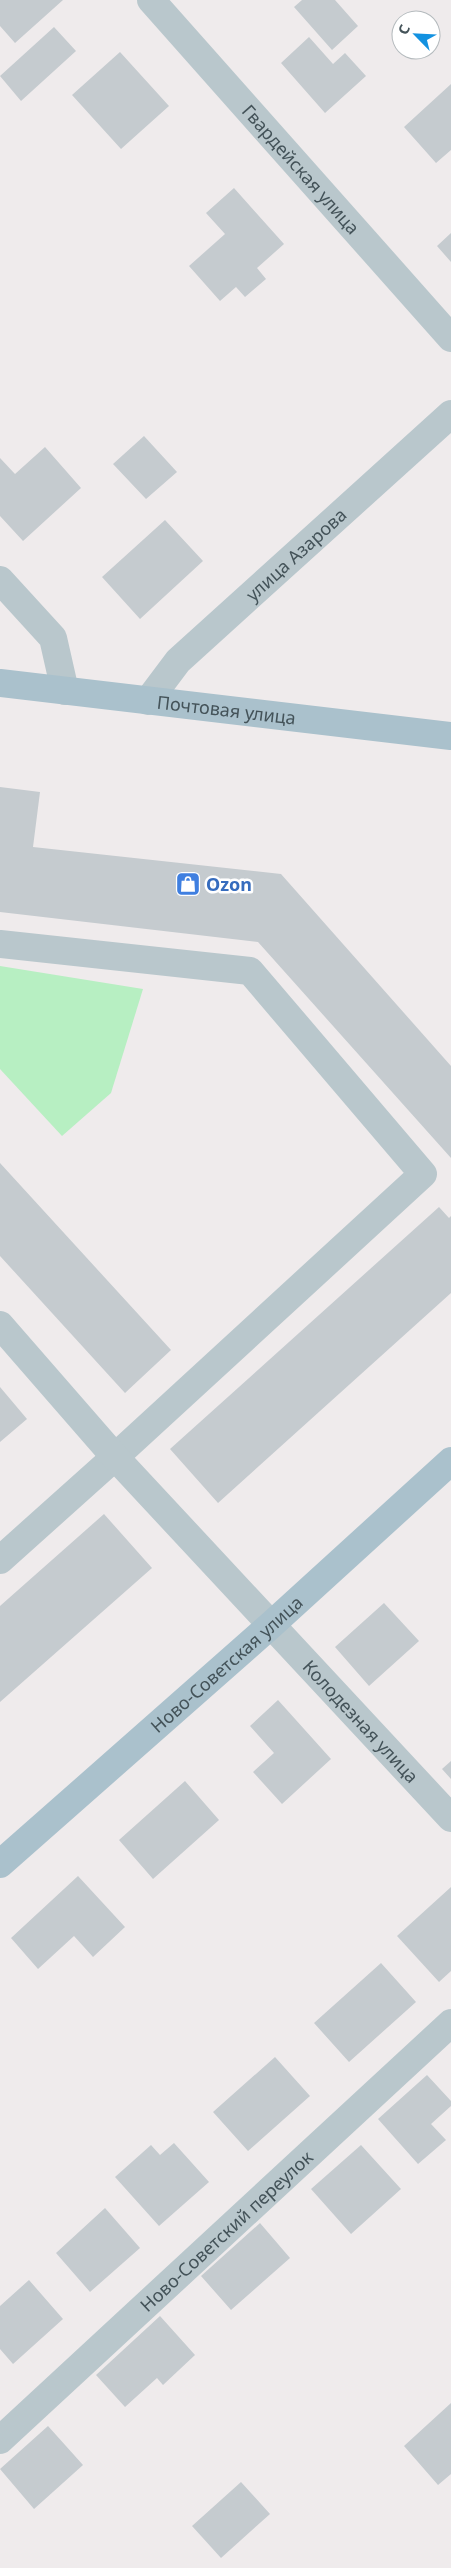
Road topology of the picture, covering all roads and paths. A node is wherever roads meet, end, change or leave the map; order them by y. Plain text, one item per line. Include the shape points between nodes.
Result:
1 (151, 0) edge
2 (451, 338) edge
3 (451, 414) edge
4 (0, 580) edge
5 (0, 683) edge
6 (65, 691) junction
7 (148, 701) junction
8 (451, 736) edge
9 (0, 944) edge
10 (0, 1325) edge
11 (115, 1457) junction
12 (451, 1461) edge
13 (0, 1560) edge
14 (271, 1625) junction
15 (451, 1818) edge
16 (0, 1864) edge
17 (451, 2023) edge
18 (0, 2440) edge

1 - 2 street, Гвардейская улица
3 - 7 street, улица Азарова via 178,661
4 - 6 street via 53,638
5 - 6 main road, Почтовая улица
6 - 7 main road, Почтовая улица
7 - 8 main road, Почтовая улица
9 - 11 street via 250,971 424,1174
10 - 11 street, Колодезная улица
11 - 13 street
11 - 14 street, Колодезная улица
12 - 14 main road, Ново-Советская улица
14 - 15 street, Колодезная улица
14 - 16 main road, Ново-Советская улица
17 - 18 street, Ново-Советский переулок

